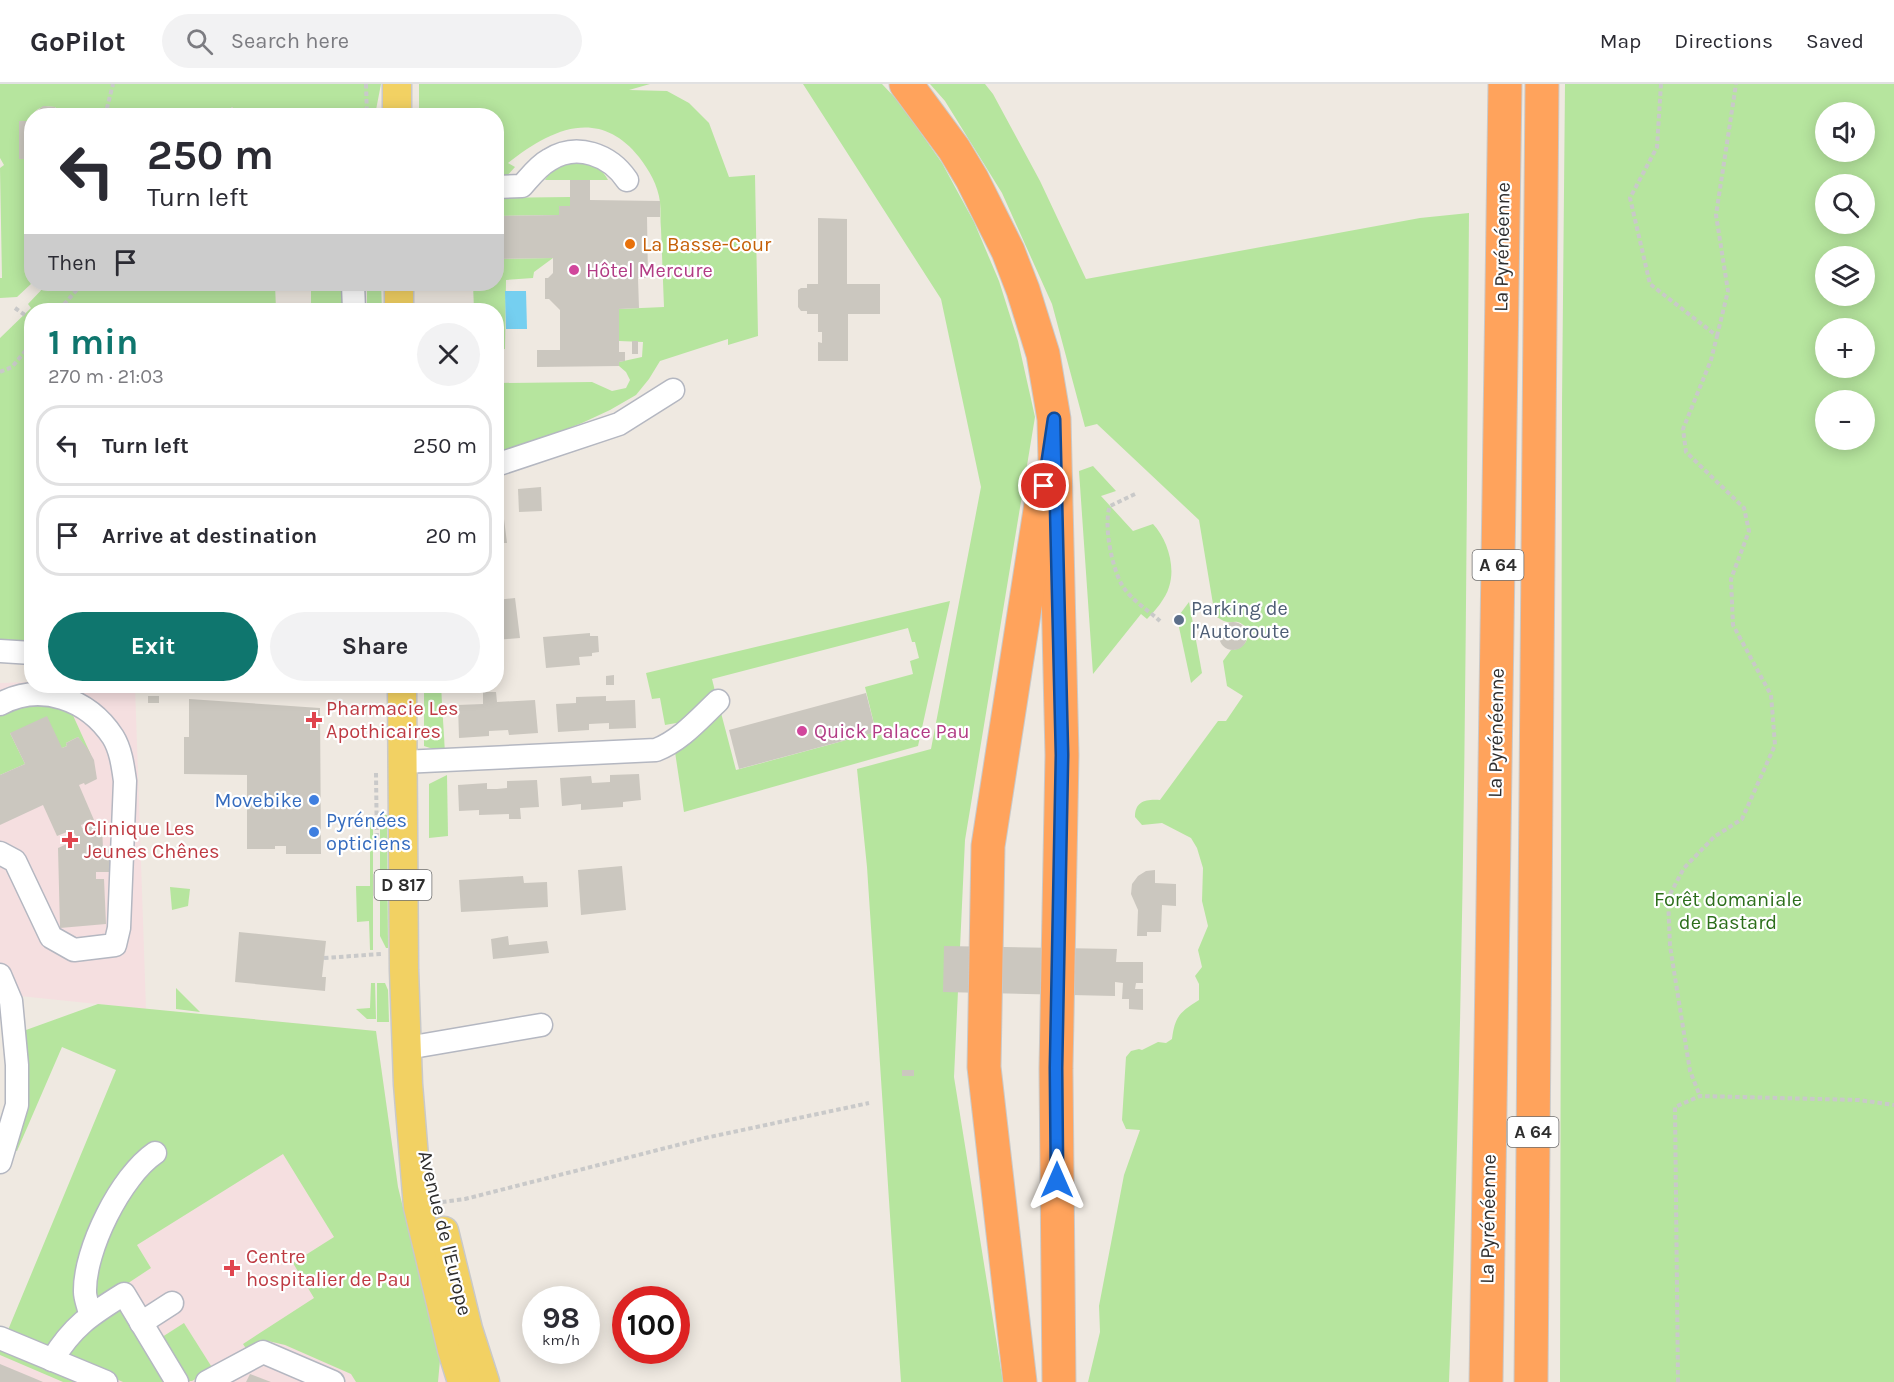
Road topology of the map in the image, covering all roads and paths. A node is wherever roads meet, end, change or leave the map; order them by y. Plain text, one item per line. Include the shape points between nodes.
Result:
1 (113, 84) edge
2 (366, 84) edge
3 (397, 84) edge
4 (906, 84) edge
5 (1504, 84) edge
6 (1542, 84) edge
7 (1661, 84) edge
8 (1736, 84) edge
9 (107, 108) edge
10 (367, 108) edge
11 (397, 108) edge
12 (627, 180) dead end
13 (504, 187) edge
14 (76, 291) edge
15 (65, 303) edge
16 (15, 308) dead end
17 (24, 314) edge
18 (1717, 336) junction
19 (24, 353) edge
20 (0, 372) edge
21 (673, 390) dead end
22 (1054, 419) junction
23 (504, 462) edge
24 (1134, 494) dead end
25 (1160, 621) dead end
26 (0, 651) edge
27 (24, 652) edge
28 (401, 693) edge
29 (718, 701) dead end
30 (0, 704) edge
31 (389, 763) junction
32 (377, 852) dead end
33 (0, 854) edge
34 (381, 947) dead end
35 (324, 958) dead end
36 (0, 975) edge
37 (542, 1025) dead end
38 (407, 1048) junction
39 (408, 1083) junction
40 (1700, 1096) junction
41 (869, 1103) dead end
42 (1894, 1105) edge
43 (155, 1152) dead end
44 (0, 1162) edge
45 (437, 1203) junction
46 (1488, 1220) junction
47 (172, 1303) dead end
48 (90, 1315) junction
49 (141, 1323) junction
50 (0, 1338) edge
51 (452, 1350) junction
52 (52, 1360) junction
53 (106, 1382) edge
54 (177, 1382) edge
55 (207, 1382) edge
56 (333, 1382) edge
57 (449, 1382) edge
58 (462, 1382) edge
59 (485, 1382) edge
60 (1020, 1382) edge
61 (1059, 1382) edge
62 (1473, 1382) edge
63 (1486, 1382) edge
64 (1530, 1382) edge
65 (1678, 1382) edge

1 - 9 path
2 - 10 path
3 - 11 main road
4 - 22 highway via 954,149 1008,251 1043,354
5 - 46 highway, La Pyrénéenne / A 64
6 - 64 highway, La Pyrénéenne / A 64
7 - 18 path via 1657,147 1630,198 1650,284
8 - 18 path via 1716,215 1728,291
12 - 13 street via 605,158 579,151 549,159 522,186
14 - 15 path
16 - 17 path
18 - 40 path via 1683,429 1686,452 1744,508 1749,531 1731,579 1733,625 1772,695 1775,745 1742,819 1714,837 1684,868 1668,898 1670,946 1690,1071
19 - 20 path via 12,368
21 - 23 street via 619,423
22 - 60 highway via 988,846 984,1067
22 - 61 highway via 1062,755 1056,1068
24 - 25 path via 1110,506 1108,512 1113,559 1122,585
26 - 27 street
28 - 31 main road, Avenue de l'Europe / D 817
29 - 31 street via 683,735 656,750
30 - 33 street via 24,695 59,696 79,704 113,738 125,782 115,945 74,950 51,937 15,861
31 - 32 path
31 - 38 main road, Avenue de l'Europe / D 817
34 - 35 path via 383,953
36 - 44 street via 11,1001 17,1065 17,1105
37 - 38 street
38 - 39 main road, Avenue de l'Europe / D 817
39 - 45 main road, Avenue de l'Europe / D 817
39 - 51 main road, Avenue de l'Europe / D 817 via 418,1207
40 - 42 path via 1859,1100
40 - 65 path via 1675,1107
41 - 45 path
43 - 48 street via 126,1182 97,1239 87,1271 85,1293
45 - 59 main road, Avenue de l'Europe / D 817
46 - 62 highway
46 - 63 highway, La Pyrénéenne / A 64
47 - 49 street
48 - 49 street via 124,1294
48 - 52 street via 66,1337
49 - 54 street
50 - 52 street
51 - 57 street
51 - 58 main road, Avenue de l'Europe / D 817
52 - 53 street
55 - 56 street via 263,1352

